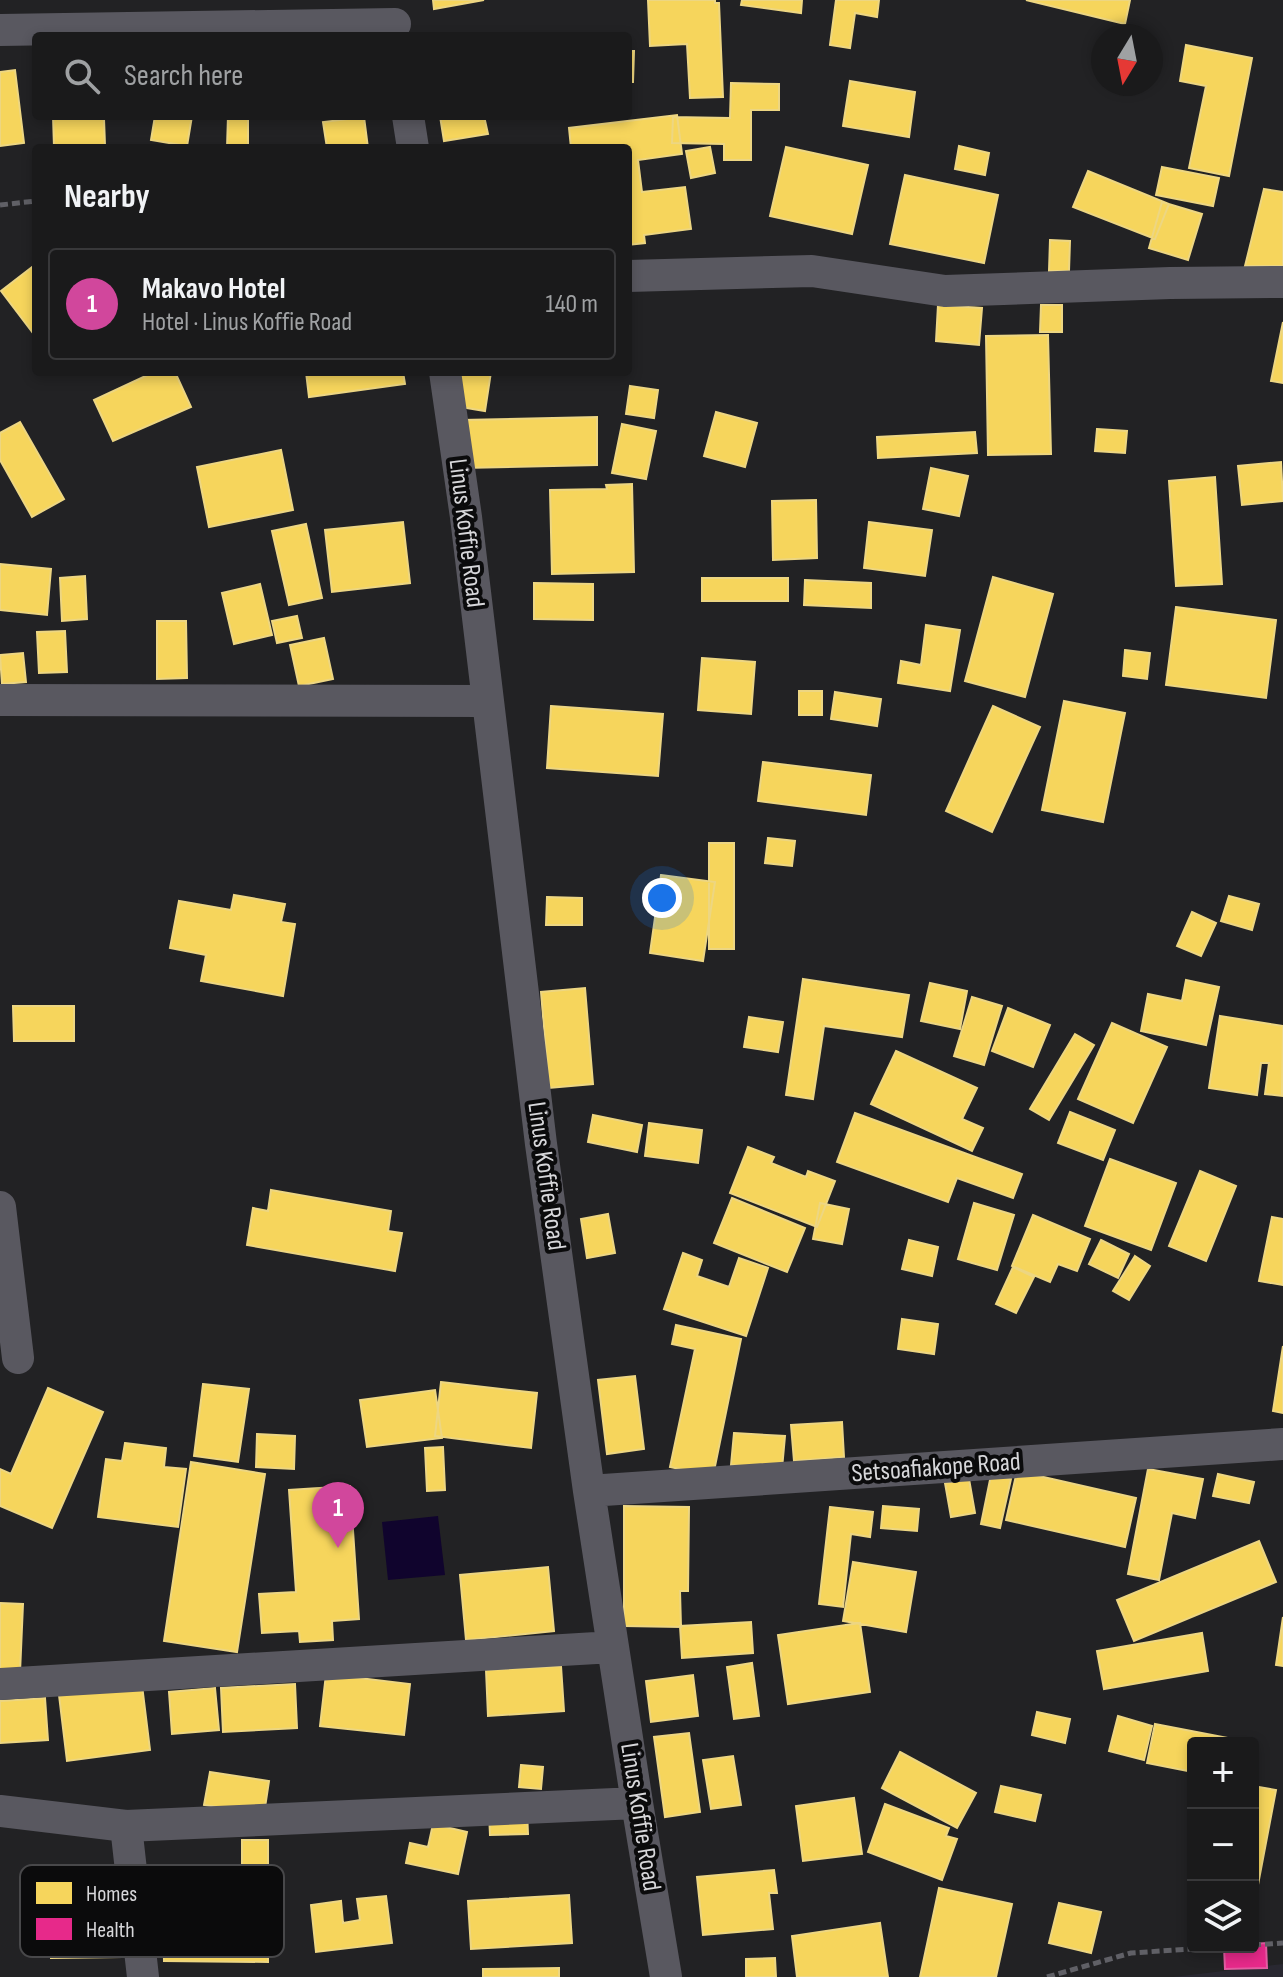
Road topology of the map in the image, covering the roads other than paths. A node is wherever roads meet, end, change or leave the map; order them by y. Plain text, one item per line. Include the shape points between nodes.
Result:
1 (394, 20) edge
2 (0, 30) edge
3 (409, 120) edge
4 (412, 144) edge
5 (632, 276) edge
6 (1283, 282) edge
7 (446, 376) edge
8 (0, 700) edge
9 (487, 701) junction
10 (0, 1207) edge
11 (18, 1358) dead end
12 (1283, 1444) edge
13 (589, 1491) junction
14 (613, 1647) junction
15 (0, 1684) edge
16 (637, 1803) junction
17 (0, 1811) edge
18 (126, 1826) junction
19 (130, 1865) edge
20 (141, 1957) edge
21 (143, 1977) edge
22 (666, 1977) edge

1 - 2 street
3 - 4 street
5 - 6 street via 812,271 945,291
7 - 9 street, Linus Koffie Road
8 - 9 street
9 - 13 street, Linus Koffie Road
10 - 11 street
12 - 13 street, Setsoafiakope Road
13 - 14 street, Linus Koffie Road
14 - 15 street
14 - 16 street, Linus Koffie Road
16 - 18 street
16 - 22 street, Linus Koffie Road
17 - 18 street
18 - 19 street
20 - 21 street

